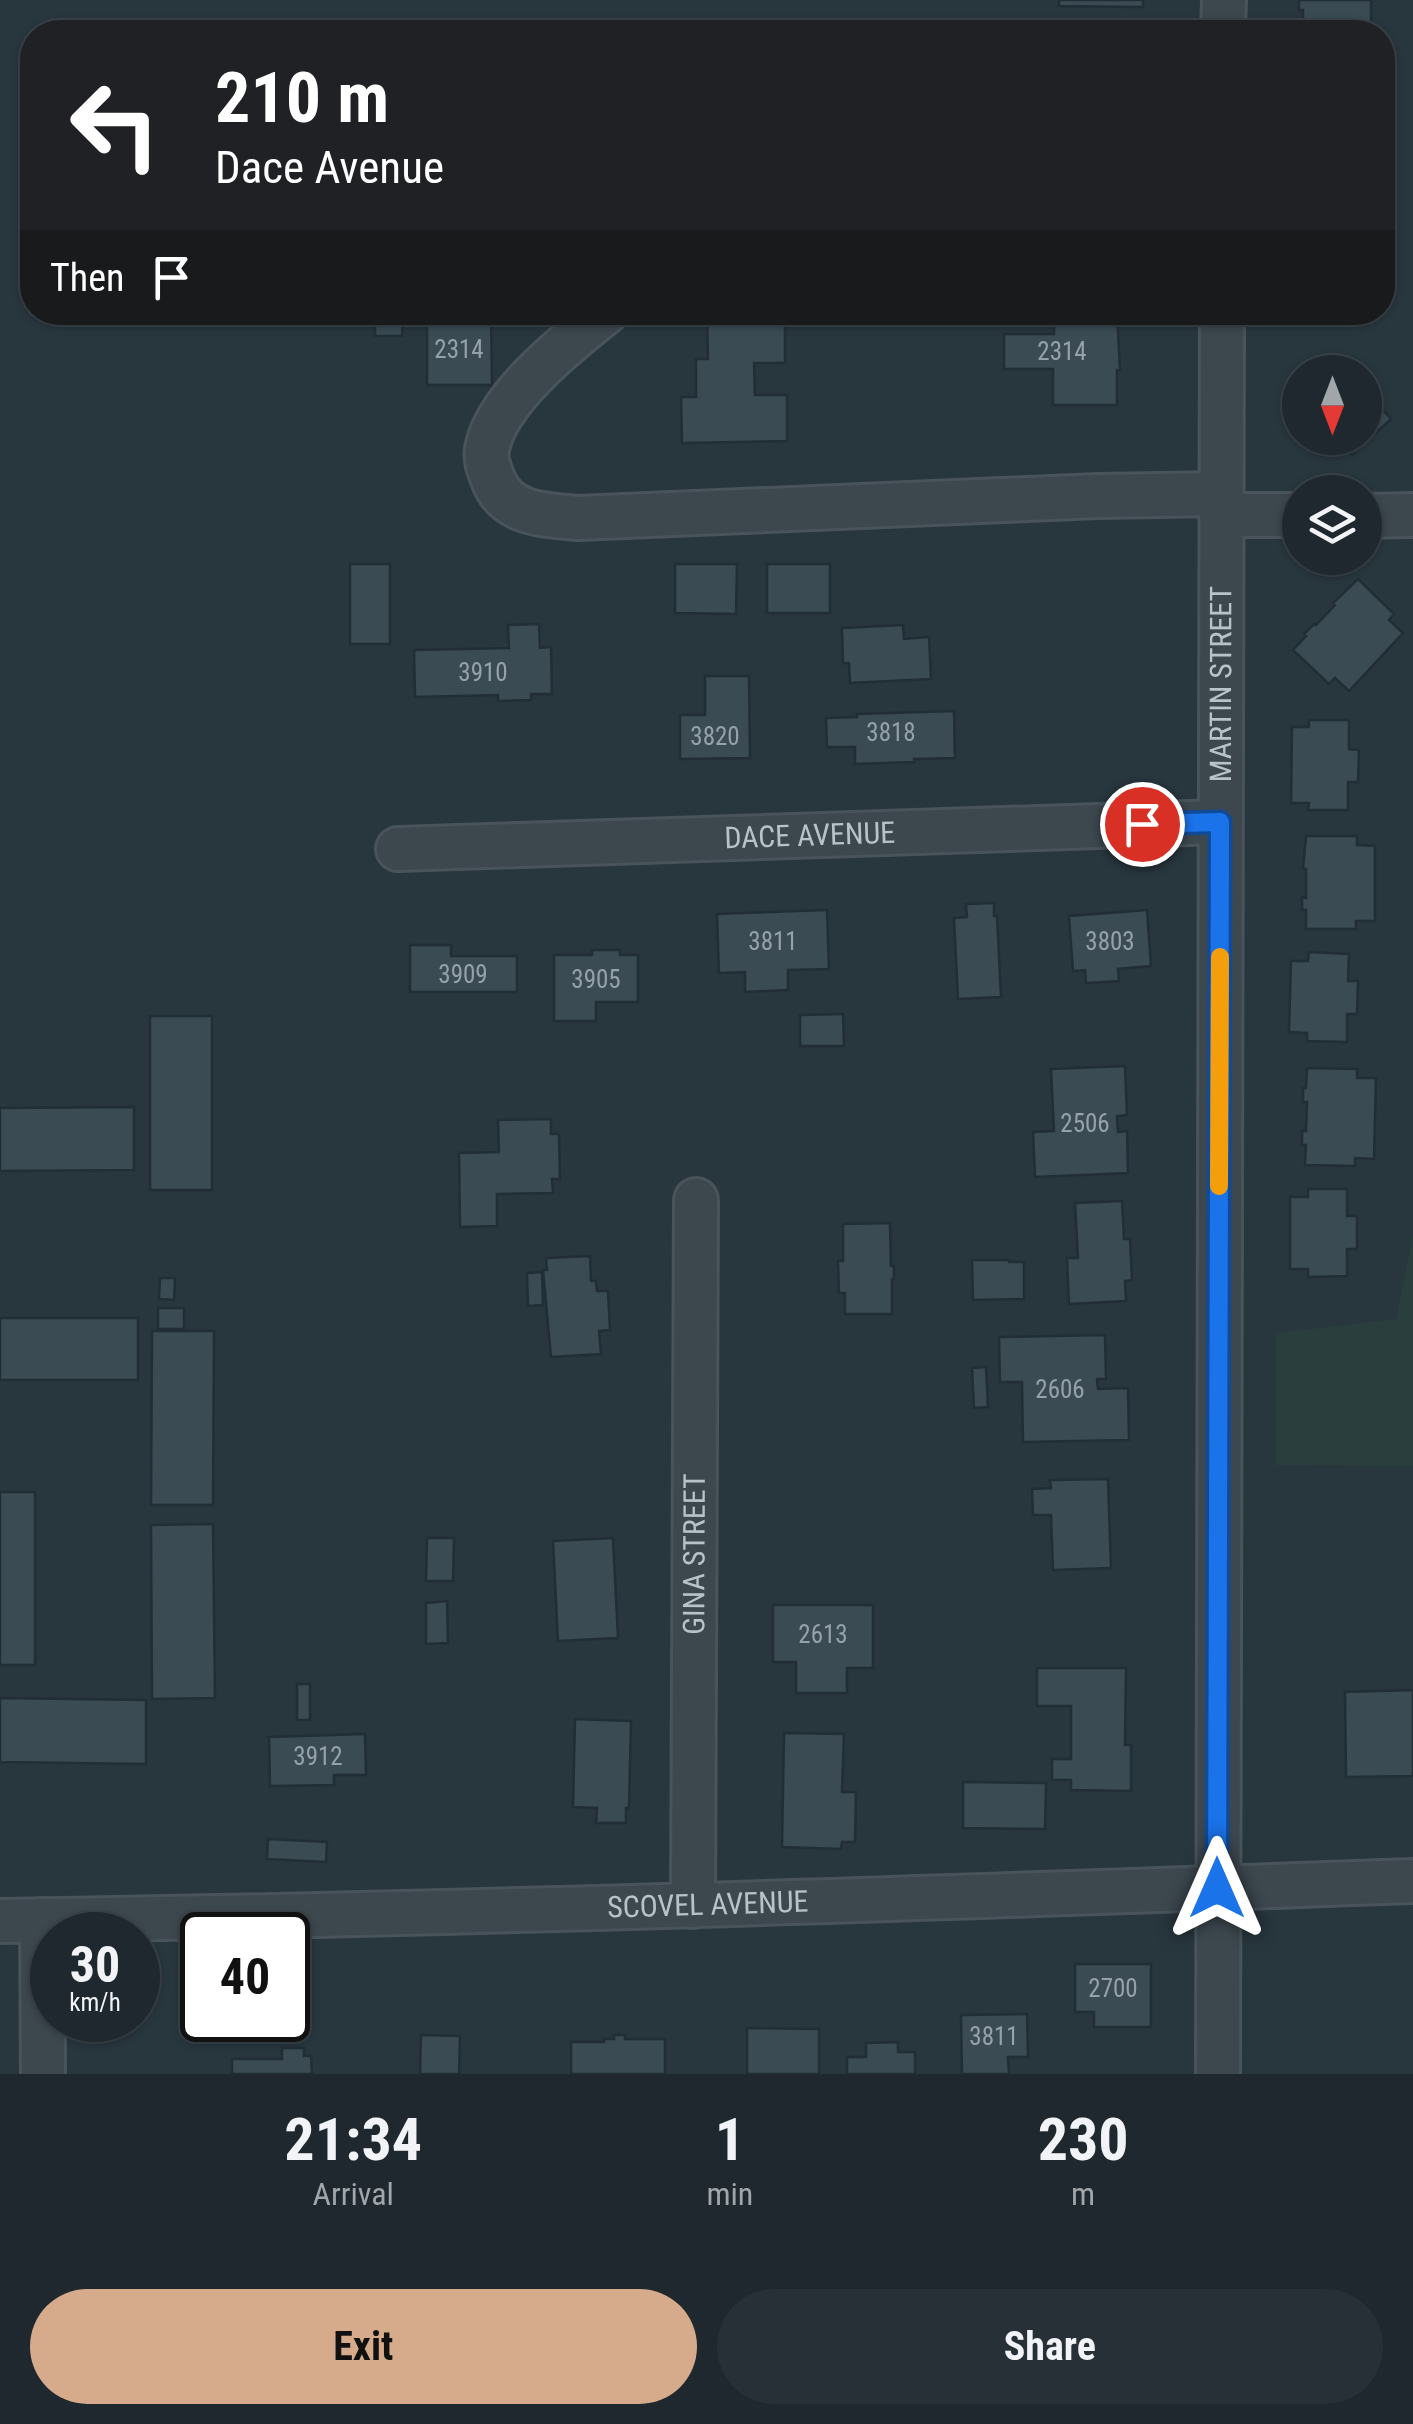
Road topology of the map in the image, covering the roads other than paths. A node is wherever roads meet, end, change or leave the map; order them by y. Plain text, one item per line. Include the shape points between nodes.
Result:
1 (590, 325) edge
2 (1222, 325) edge
3 (1221, 504) junction
4 (1282, 513) edge
5 (1413, 515) edge
6 (1382, 516) edge
7 (1220, 822) junction
8 (398, 849) dead end
9 (696, 1200) dead end
10 (1413, 1881) edge
11 (1217, 1888) junction
12 (693, 1906) junction
13 (160, 1917) edge
14 (30, 1920) edge
15 (0, 1921) edge
16 (43, 2042) edge
17 (43, 2074) edge
18 (1218, 2074) edge

1 - 3 street via 518,392 487,448 496,488 534,515 1098,496
2 - 3 street, MARTIN STREET
3 - 4 street
3 - 7 street, MARTIN STREET
5 - 6 street
7 - 8 street, DACE AVENUE
7 - 11 street, MARTIN STREET
9 - 12 street, GINA STREET
10 - 11 street, SCOVEL AVENUE
11 - 12 street, SCOVEL AVENUE
11 - 18 street, MARTIN STREET
12 - 13 street, SCOVEL AVENUE
14 - 15 street, SCOVEL AVENUE
16 - 17 street

